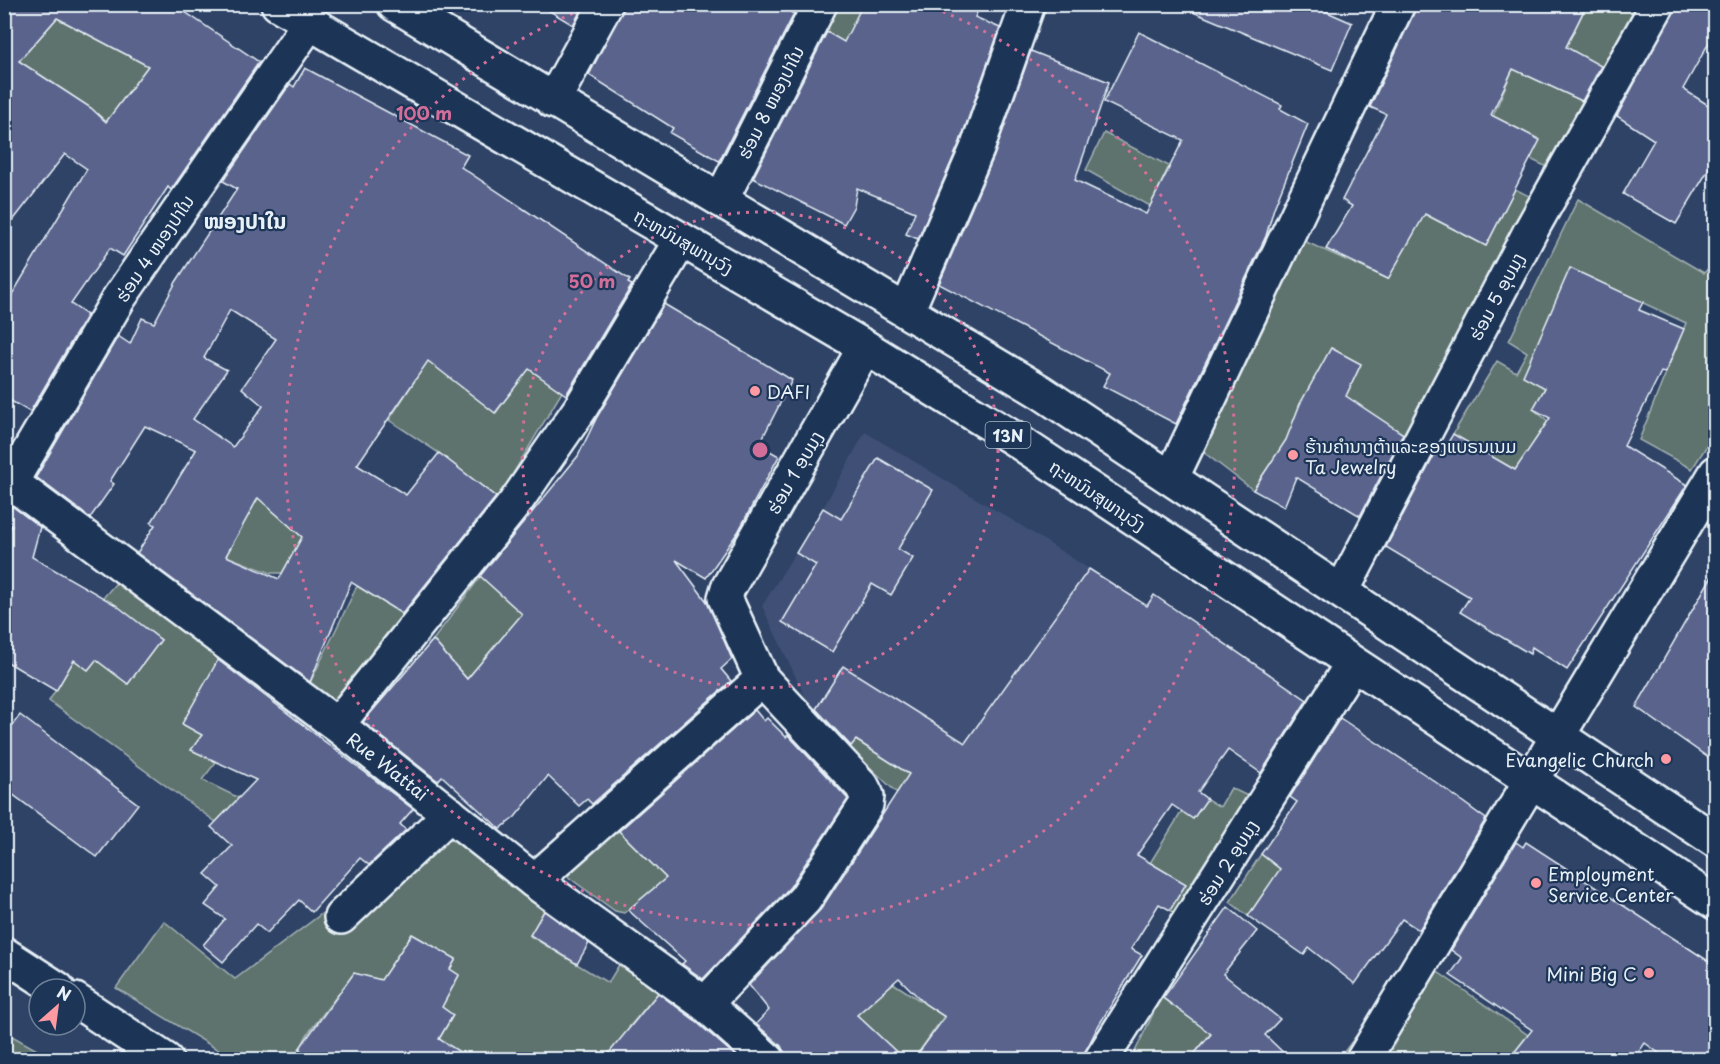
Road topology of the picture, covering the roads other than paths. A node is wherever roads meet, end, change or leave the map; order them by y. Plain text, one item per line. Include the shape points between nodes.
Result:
1 (278, 4) edge
2 (394, 4) edge
3 (606, 4) edge
4 (820, 4) edge
5 (1028, 4) edge
6 (1398, 4) edge
7 (1658, 4) edge
8 (310, 22) junction
9 (553, 101) junction
10 (721, 200) junction
11 (681, 240) junction
12 (907, 311) junction
13 (865, 347) junction
14 (1716, 473) edge
15 (1172, 477) junction
16 (8, 480) edge
17 (1342, 591) junction
18 (1352, 664) junction
19 (762, 680) junction
20 (337, 725) junction
21 (1559, 738) junction
22 (1530, 782) junction
23 (450, 814) junction
24 (1716, 841) edge
25 (534, 881) junction
26 (1716, 903) edge
27 (341, 917) dead end
28 (4, 954) edge
29 (39, 977) edge
30 (705, 1004) junction
31 (87, 1008) edge
32 (166, 1059) edge
33 (768, 1059) edge
34 (1101, 1059) edge
35 (1364, 1059) edge

1 - 8 main road, ຖະຫນົນສຸພານຸວົງ / 13N
2 - 9 main road
3 - 9 main road
4 - 10 main road, ຮ່ອມ 8 ໜອງປາໃນ
5 - 12 main road via 977,148
6 - 15 main road
7 - 17 main road, ຮ່ອມ 5 ອຸບມຸງ via 1530,232
8 - 11 main road, ຖະຫນົນສຸພານຸວົງ / 13N
8 - 16 main road, ຮ່ອມ 4 ໜອງປາໃນ via 119,298
9 - 10 main road
10 - 12 main road
11 - 13 main road, ຖະຫນົນສຸພານຸວົງ / 13N
11 - 20 main road via 580,409 515,503
12 - 15 main road
13 - 18 main road, ຖະຫນົນສຸພານຸວົງ / 13N via 1013,438
13 - 19 main road, ຮ່ອມ 1 ອຸບມຸງ via 728,588 725,598
14 - 21 main road
15 - 17 main road
16 - 20 main road, Rue Wattai
17 - 21 main road
18 - 22 main road, ຖະຫນົນສຸພານຸວົງ / 13N
18 - 34 main road, ຮ່ອມ 2 ອຸບມຸງ
19 - 25 main road
19 - 30 main road via 862,786 866,805 805,899
20 - 23 main road, Rue Wattai
21 - 22 main road
21 - 24 main road
22 - 26 main road, ຖະຫນົນສຸພານຸວົງ / 13N
22 - 35 main road
23 - 25 main road, Rue Wattai
23 - 27 main road
25 - 30 main road, Rue Wattai
28 - 29 main road
30 - 33 main road, Rue Wattai
31 - 32 main road

